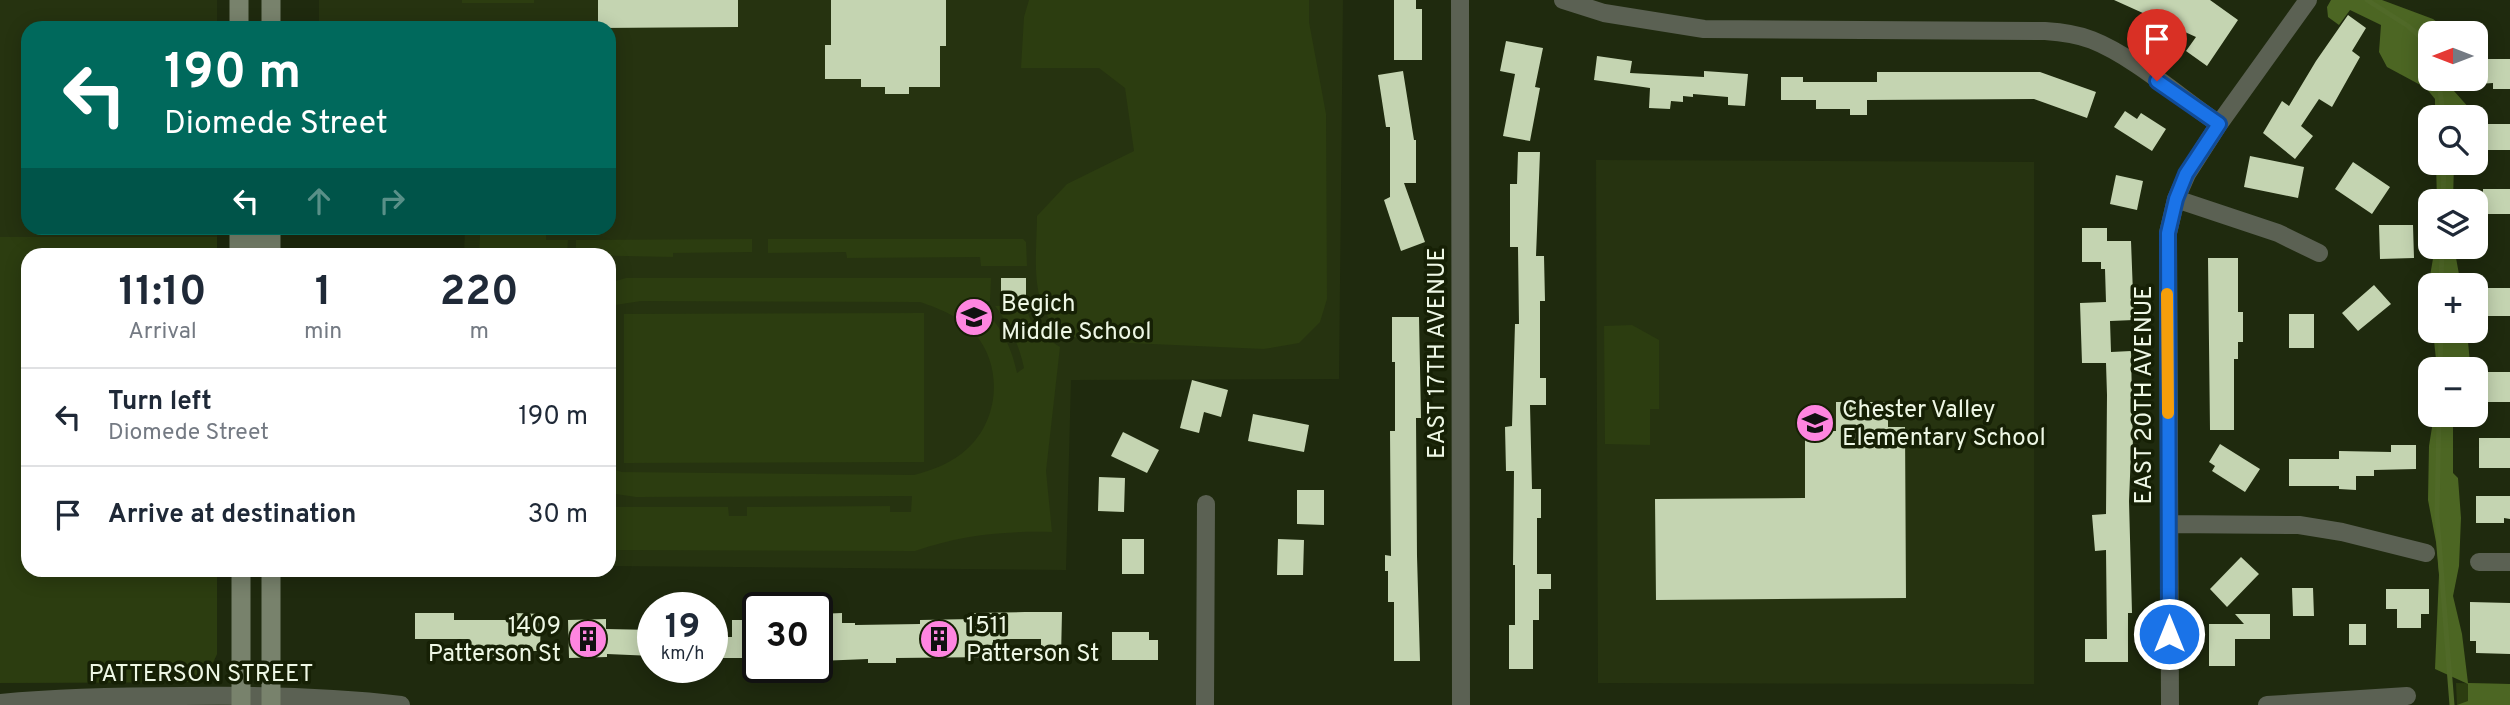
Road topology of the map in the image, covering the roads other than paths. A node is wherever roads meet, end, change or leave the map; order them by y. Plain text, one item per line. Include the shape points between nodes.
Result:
1 (239, 0) edge
2 (271, 0) edge
3 (1460, 0) edge
4 (1563, 0) edge
5 (2308, 0) edge
6 (239, 21) edge
7 (271, 21) edge
8 (2219, 124) junction
9 (2176, 199) junction
10 (2319, 253) dead end
11 (1206, 504) dead end
12 (2169, 524) junction
13 (2426, 553) dead end
14 (2479, 562) dead end
15 (2510, 562) edge
16 (241, 577) edge
17 (271, 577) edge
18 (2407, 696) dead end
19 (241, 700) edge
20 (271, 701) edge
21 (2329, 703) edge
22 (2, 704) edge
23 (401, 705) edge
24 (1205, 705) edge
25 (1461, 705) edge
26 (2169, 705) edge
27 (2267, 705) edge

1 - 6 main road
2 - 7 main road
3 - 25 street, EAST 17TH AVENUE
4 - 8 street via 1604,13 1704,29 2045,30 2071,34 2116,52
5 - 8 street, EAST 20TH AVENUE
8 - 9 street, EAST 20TH AVENUE via 2186,174
9 - 10 street via 2277,233
9 - 12 street, EAST 20TH AVENUE via 2168,233 2167,278
11 - 24 street
12 - 13 street via 2299,525
12 - 26 street, EAST 20TH AVENUE
14 - 15 street
16 - 19 main road
17 - 20 main road
18 - 21 street
19 - 20 street, PATTERSON STREET
19 - 22 street, PATTERSON STREET via 62,697
20 - 23 street, PATTERSON STREET via 356,699
21 - 27 street

